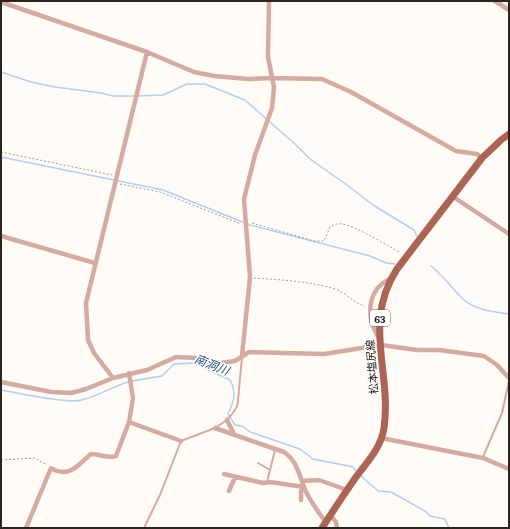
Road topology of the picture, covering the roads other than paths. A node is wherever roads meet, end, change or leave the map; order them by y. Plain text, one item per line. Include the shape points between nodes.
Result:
1 (269, 1) edge
2 (495, 1) edge
3 (1, 2) edge
4 (509, 10) edge
5 (147, 52) junction
6 (273, 78) junction
7 (509, 134) edge
8 (482, 158) junction
9 (452, 196) junction
10 (509, 234) edge
11 (1, 236) edge
12 (95, 264) junction
13 (390, 279) junction
14 (380, 342) junction
15 (242, 356) junction
16 (129, 373) junction
17 (113, 378) junction
18 (509, 378) edge
19 (509, 381) edge
20 (1, 382) edge
21 (227, 420) junction
22 (129, 422) junction
23 (215, 428) junction
24 (234, 434) junction
25 (381, 438) junction
26 (181, 441) junction
27 (276, 449) junction
28 (483, 458) junction
29 (258, 463) dead end
30 (509, 469) edge
31 (270, 470) junction
32 (224, 474) dead end
33 (235, 477) junction
34 (302, 481) junction
35 (267, 482) junction
36 (304, 487) junction
37 (347, 490) junction
38 (229, 491) dead end
39 (301, 500) dead end
40 (330, 515) junction
41 (324, 525) edge
42 (26, 528) edge
43 (144, 528) edge
44 (337, 528) edge

1 - 6 street via 268,57
2 - 4 street
3 - 5 street
5 - 6 street via 194,72 248,79
5 - 12 street
6 - 8 street via 328,81 456,151 477,154
6 - 15 street via 272,108 255,155 244,198 250,278
7 - 8 main road, 松本塩尻線 / 63
8 - 9 main road, 松本塩尻線 / 63
9 - 10 street
9 - 13 main road, 松本塩尻線 / 63
11 - 12 street
12 - 17 street via 86,303 88,340 94,353
13 - 14 main road, 松本塩尻線 / 63 via 380,310
13 - 14 street via 378,288 370,306 371,320
14 - 15 street via 324,354 249,352
14 - 18 street via 417,350 484,356
14 - 25 main road, 松本塩尻線 / 63 via 385,406
15 - 16 street via 235,361 214,364 196,358 176,357 147,370
15 - 21 lane via 237,406
16 - 17 street
16 - 22 street via 133,398
17 - 20 street via 71,393 51,392
19 - 28 lane via 502,414
21 - 23 lane
21 - 24 street
22 - 26 street
22 - 42 street via 114,458 91,454 74,469 62,473 50,468
23 - 24 street
23 - 26 lane
24 - 27 street
25 - 28 street
25 - 37 main road, 松本塩尻線 / 63 via 370,459
26 - 43 lane
27 - 31 lane
27 - 34 street via 294,461
28 - 30 street
29 - 31 lane
31 - 35 lane
32 - 33 street
33 - 35 street
33 - 38 street
34 - 36 street
34 - 37 street via 319,480
35 - 36 street
36 - 39 street via 301,491
36 - 41 street
37 - 40 main road, 松本塩尻線 / 63
40 - 41 main road, 松本塩尻線 / 63
40 - 44 street

